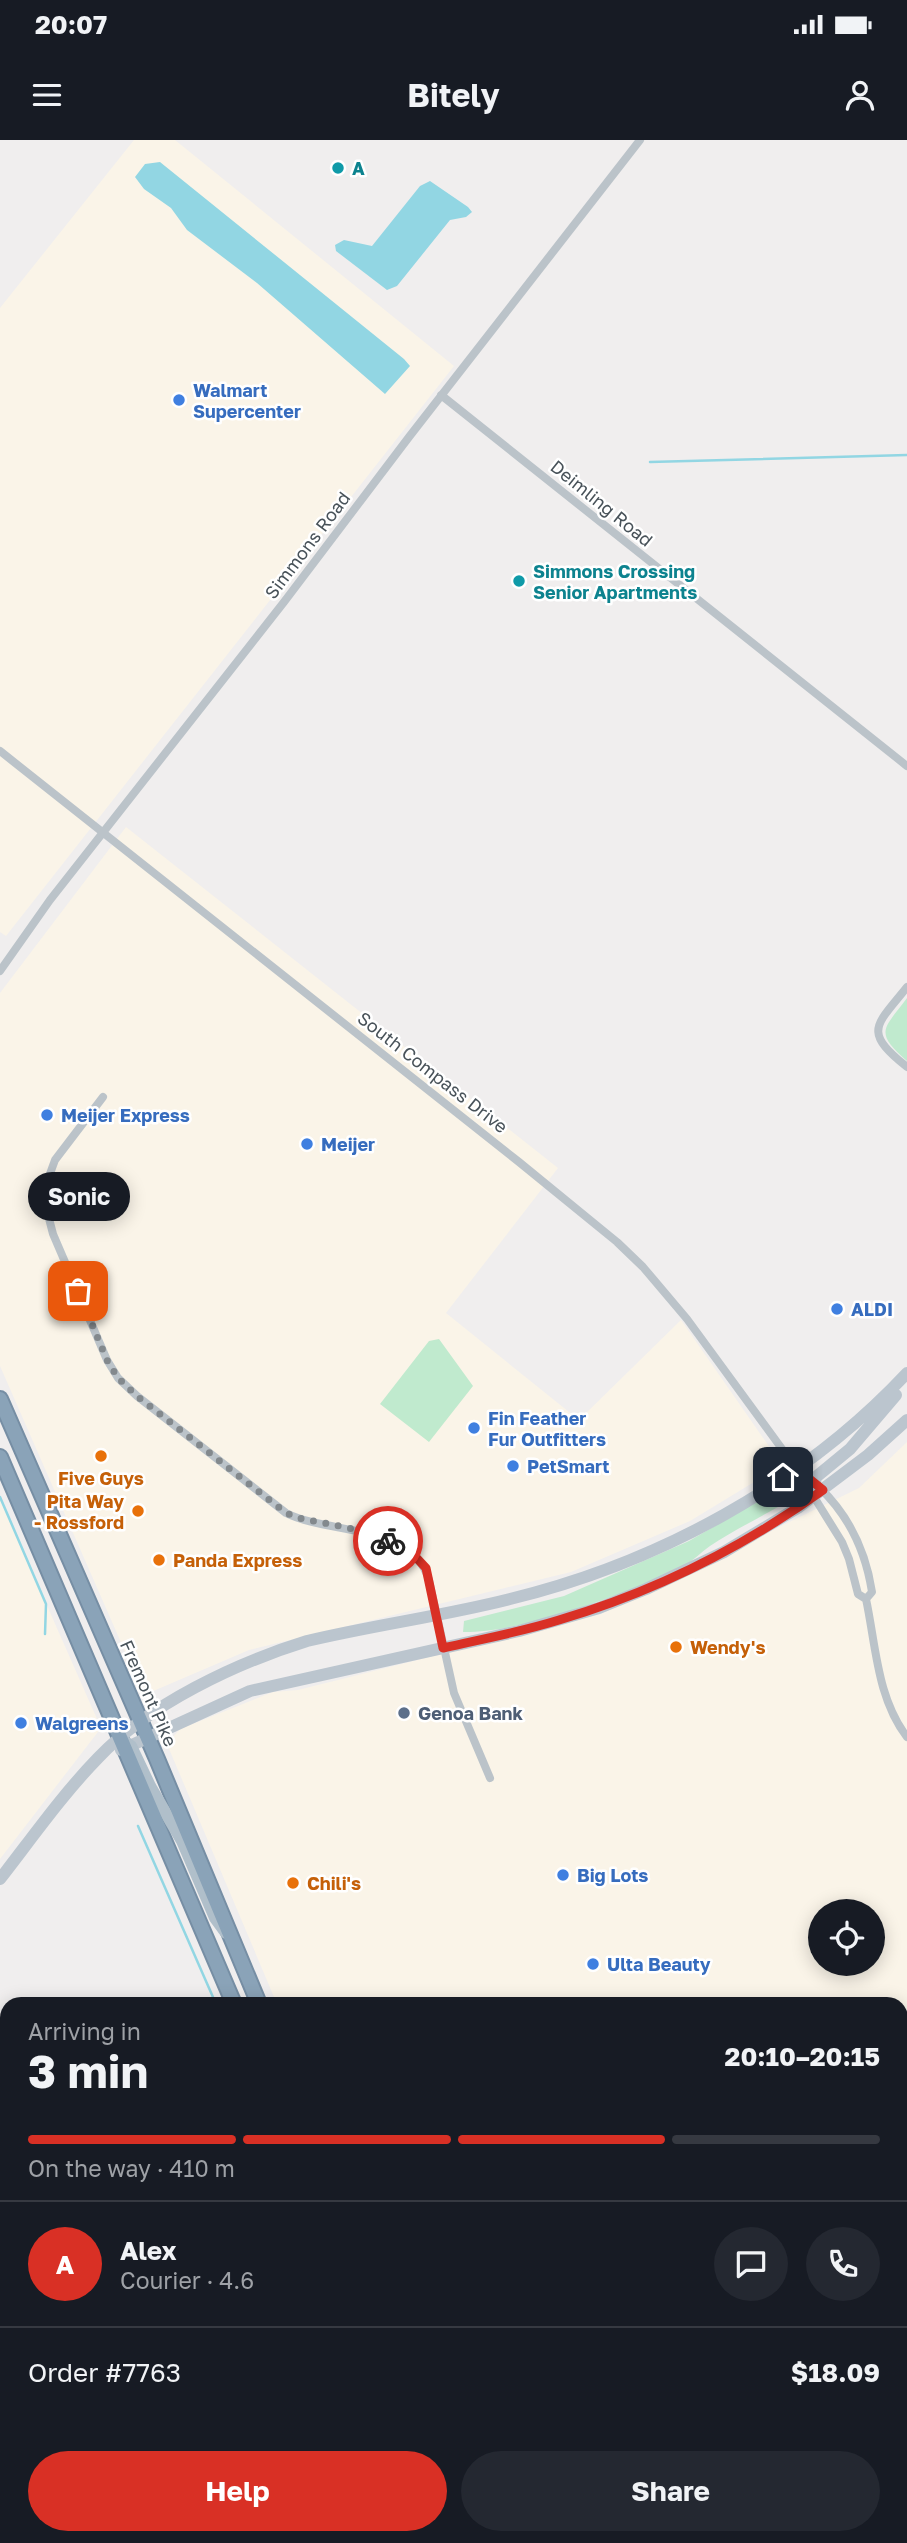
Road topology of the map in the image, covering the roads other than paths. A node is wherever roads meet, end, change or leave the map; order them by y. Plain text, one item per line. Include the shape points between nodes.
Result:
1 (640, 140) edge
2 (441, 395) junction
3 (0, 751) edge
4 (907, 766) edge
5 (103, 832) junction
6 (0, 971) edge
7 (907, 987) edge
8 (907, 1067) edge
9 (103, 1097) dead end
10 (907, 1373) edge
11 (907, 1381) edge
12 (0, 1399) edge
13 (907, 1420) edge
14 (0, 1457) edge
15 (796, 1468) junction
16 (817, 1490) junction
17 (866, 1600) junction
18 (438, 1615) junction
19 (443, 1648) junction
20 (141, 1723) junction
21 (148, 1737) junction
22 (907, 1737) edge
23 (125, 1744) junction
24 (490, 1778) dead end
25 (0, 1879) edge
26 (234, 1945) junction
27 (231, 1997) edge
28 (256, 1997) edge

1 - 2 street, Simmons Road
2 - 4 street, Deimling Road
2 - 5 street, Simmons Road
3 - 5 street, South Compass Drive
5 - 6 street, Simmons Road
5 - 15 street, South Compass Drive via 617,1242 666,1293
7 - 8 street via 881,1019 878,1030 882,1046
9 - 18 street via 55,1160 47,1182 46,1207 53,1234 112,1370 137,1396 286,1513 349,1528 411,1552 426,1568
10 - 15 street via 846,1430
11 - 16 street via 850,1449 816,1476
12 - 20 highway, Fremont Pike
13 - 16 street via 868,1455
14 - 23 highway
15 - 16 street, South Compass Drive
15 - 16 street, South Compass Drive
15 - 18 street via 693,1531 627,1562 545,1590
16 - 17 street, South Compass Drive via 849,1559 858,1594
16 - 17 street, South Compass Drive via 844,1518 862,1550 872,1592
16 - 19 street via 724,1552 646,1590 557,1621
17 - 22 street, South Compass Drive via 886,1697
18 - 19 street
18 - 20 street via 275,1651 208,1681
19 - 21 street via 250,1691
19 - 24 street via 454,1693
20 - 21 highway, Fremont Pike
20 - 23 street
21 - 23 street
21 - 26 highway, Fremont Pike
23 - 25 street via 99,1756
23 - 26 main road via 182,1840 215,1917
23 - 27 highway
26 - 28 highway, Fremont Pike

